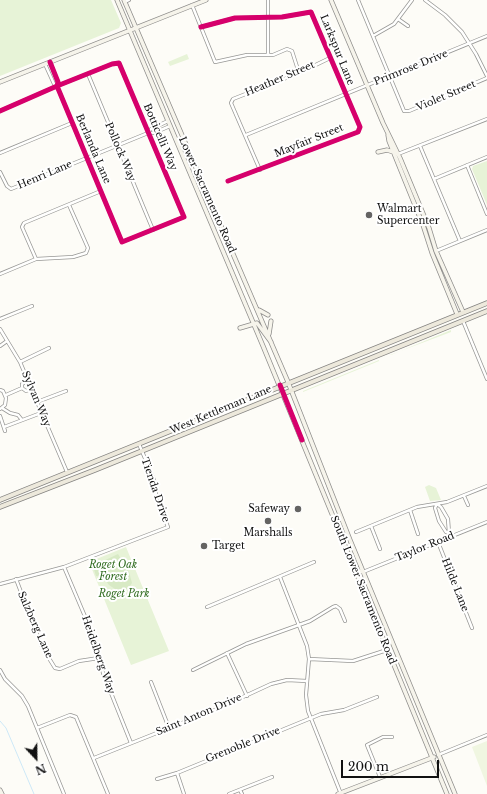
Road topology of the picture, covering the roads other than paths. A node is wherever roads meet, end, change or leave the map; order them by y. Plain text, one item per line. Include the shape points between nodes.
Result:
1 (117, 0) edge
2 (206, 0) edge
3 (268, 0) edge
4 (331, 0) edge
5 (358, 0) edge
6 (412, 0) edge
7 (425, 0) edge
8 (126, 1) edge
9 (192, 5) junction
10 (268, 17) junction
11 (398, 19) junction
12 (408, 26) dead end
13 (201, 27) junction
14 (136, 28) junction
15 (130, 31) junction
16 (373, 36) junction
17 (487, 36) edge
18 (470, 44) junction
19 (268, 55) junction
20 (330, 58) junction
21 (50, 62) junction
22 (45, 64) junction
23 (299, 73) junction
24 (88, 74) junction
25 (390, 77) junction
26 (487, 77) edge
27 (0, 82) edge
28 (57, 86) junction
29 (367, 86) junction
30 (345, 95) junction
31 (0, 111) edge
32 (487, 119) edge
33 (168, 121) junction
34 (72, 122) junction
35 (170, 126) junction
36 (148, 133) junction
37 (246, 135) junction
38 (388, 136) junction
39 (389, 141) junction
40 (117, 145) junction
41 (420, 146) junction
42 (0, 153) edge
43 (396, 155) junction
44 (86, 157) junction
45 (487, 157) edge
46 (467, 165) junction
47 (260, 170) junction
48 (0, 172) edge
49 (434, 179) junction
50 (228, 181) dead end
51 (100, 191) junction
52 (69, 205) junction
53 (487, 214) edge
54 (153, 230) junction
55 (487, 230) edge
56 (460, 241) junction
57 (434, 252) junction
58 (36, 260) junction
59 (0, 274) edge
60 (250, 280) dead end
61 (245, 282) junction
62 (487, 303) edge
63 (255, 304) junction
64 (32, 306) dead end
65 (487, 311) edge
66 (460, 313) junction
67 (268, 315) dead end
68 (0, 319) edge
69 (463, 320) junction
70 (270, 321) dead end
71 (253, 323) junction
72 (240, 328) dead end
73 (0, 329) edge
74 (8, 342) junction
75 (272, 343) junction
76 (0, 346) edge
77 (49, 348) dead end
78 (20, 362) junction
79 (487, 380) edge
80 (28, 381) junction
81 (288, 382) junction
82 (280, 385) junction
83 (22, 388) junction
84 (31, 389) junction
85 (0, 390) edge
86 (291, 390) junction
87 (66, 391) dead end
88 (6, 394) junction
89 (283, 394) junction
90 (37, 402) junction
91 (1, 409) edge
92 (42, 413) junction
93 (0, 416) edge
94 (22, 420) junction
95 (4, 427) junction
96 (5, 431) dead end
97 (139, 444) junction
98 (142, 451) junction
99 (67, 472) junction
100 (487, 486) edge
101 (464, 496) junction
102 (0, 500) edge
103 (437, 504) junction
104 (468, 505) dead end
105 (0, 507) edge
106 (410, 510) junction
107 (445, 515) junction
108 (439, 517) junction
109 (487, 522) edge
110 (371, 526) junction
111 (356, 532) dead end
112 (418, 534) dead end
113 (450, 535) junction
114 (438, 542) junction
115 (380, 549) dead end
116 (350, 559) junction
117 (314, 562) dead end
118 (64, 567) junction
119 (363, 572) junction
120 (280, 577) junction
121 (16, 579) junction
122 (0, 584) edge
123 (207, 607) dead end
124 (345, 621) dead end
125 (300, 625) junction
126 (472, 628) dead end
127 (387, 650) junction
128 (227, 654) junction
129 (99, 658) junction
130 (308, 659) junction
131 (0, 670) edge
132 (193, 670) dead end
133 (307, 681) junction
134 (151, 682) dead end
135 (247, 696) junction
136 (377, 697) dead end
137 (310, 718) junction
138 (37, 728) junction
139 (169, 728) junction
140 (487, 735) edge
141 (392, 737) dead end
142 (131, 743) junction
143 (438, 755) junction
144 (433, 757) junction
145 (94, 758) junction
146 (177, 773) junction
147 (272, 777) dead end
148 (380, 777) junction
149 (157, 779) dead end
150 (0, 790) edge
151 (240, 790) junction
152 (2, 794) edge
153 (64, 794) edge
154 (108, 794) edge
155 (184, 794) edge
156 (229, 794) edge
157 (242, 794) edge
158 (340, 794) edge
159 (448, 794) edge
160 (455, 794) edge

1 - 15 main road, Lower Sacramento Road
2 - 9 main road
3 - 10 street
4 - 29 main road
5 - 16 street
6 - 11 street
7 - 18 street via 455,25
8 - 14 main road, Lower Sacramento Road
9 - 13 street
9 - 14 main road
10 - 13 street via 228,19
10 - 19 street
10 - 20 street, Larkspur Lane via 311,12
11 - 12 street
11 - 16 street
13 - 19 street via 215,62 247,55
14 - 15 main road
14 - 61 main road, Lower Sacramento Road
15 - 21 main road
15 - 33 main road, Lower Sacramento Road
16 - 25 street
17 - 18 street, Primrose Drive
18 - 25 street, Primrose Drive
18 - 26 street
19 - 23 street via 292,51
20 - 23 street, Heather Street
20 - 30 street, Larkspur Lane
21 - 22 main road
21 - 28 street, Berlanda Lane via 58,82
22 - 27 main road
22 - 28 street, Berlanda Lane
23 - 37 street, Heather Street via 232,101
24 - 28 street
24 - 36 street, Botticelli Way via 119,63
24 - 40 street, Pollock Way
25 - 26 street, Violet Street via 404,111
25 - 29 street, Primrose Drive
28 - 31 street
28 - 34 street, Berlanda Lane
29 - 30 street, Primrose Drive
29 - 38 main road
30 - 37 street, Primrose Drive
30 - 47 street, Mayfair Street via 360,127 358,132
32 - 41 street
33 - 35 main road, Lower Sacramento Road
33 - 36 street, Henri Lane
34 - 42 street
34 - 44 street, Berlanda Lane
35 - 36 street, Henri Lane
35 - 71 main road, Lower Sacramento Road
36 - 40 street, Henri Lane
36 - 54 street, Botticelli Way via 184,218
37 - 47 street
38 - 39 main road
38 - 43 main road
39 - 43 main road
39 - 43 main road via 388,146 378,152 388,150
40 - 44 street, Henri Lane
40 - 54 street, Pollock Way
41 - 43 street
41 - 49 street
43 - 57 main road via 429,228
44 - 48 street, Henri Lane via 14,188 9,188
44 - 51 street, Berlanda Lane
45 - 46 street
46 - 49 street
46 - 53 street
47 - 50 street, Mayfair Street
49 - 56 street
51 - 52 street
51 - 54 street, Berlanda Lane via 122,242
52 - 58 street via 22,225
52 - 58 street via 88,251 73,257
55 - 56 street
56 - 57 street
57 - 66 main road
57 - 66 main road
58 - 59 street
60 - 61 main road
61 - 63 main road, Lower Sacramento Road
62 - 66 main road, West Kettleman Lane
63 - 67 main road via 261,312
63 - 75 main road, Lower Sacramento Road
64 - 68 street
65 - 69 main road, West Kettleman Lane
66 - 69 main road
66 - 81 main road, West Kettleman Lane
69 - 79 street
69 - 86 main road, West Kettleman Lane
70 - 75 main road
71 - 72 main road
71 - 75 main road via 259,324
71 - 82 main road, Lower Sacramento Road
73 - 74 street, Sylvan Way
74 - 76 street
74 - 78 street, Sylvan Way
75 - 81 main road, Lower Sacramento Road
77 - 78 street
78 - 80 street, Sylvan Way
80 - 83 street via 22,384
80 - 84 street, Sylvan Way
81 - 82 main road, West Kettleman Lane
81 - 86 main road, Lower Sacramento Road
82 - 89 main road, South Lower Sacramento Road
82 - 97 main road, West Kettleman Lane
83 - 84 street via 26,391
83 - 88 street
84 - 90 street, Sylvan Way
85 - 88 street
86 - 89 main road, West Kettleman Lane
86 - 119 main road, South Lower Sacramento Road
87 - 90 street
88 - 91 street via 6,402
89 - 98 main road, West Kettleman Lane
89 - 116 main road, South Lower Sacramento Road
90 - 92 street, Sylvan Way
91 - 94 street via 18,415
92 - 94 street
92 - 99 street, Sylvan Way
93 - 95 street
94 - 95 street
95 - 96 street
97 - 98 street, Tienda Drive
97 - 99 main road, West Kettleman Lane
98 - 105 main road, West Kettleman Lane
98 - 118 street, Tienda Drive via 168,527
99 - 102 main road, West Kettleman Lane
100 - 101 street
101 - 103 street
101 - 104 street
103 - 106 street via 423,505
103 - 107 street
103 - 108 street
106 - 110 street
106 - 112 street
107 - 108 street
107 - 113 street
108 - 113 street
109 - 113 street, Taylor Road
110 - 111 street
110 - 115 street
113 - 114 street, Taylor Road
114 - 119 street, Taylor Road
114 - 126 street, Hilde Lane
116 - 119 main road via 358,571
116 - 127 main road, South Lower Sacramento Road
117 - 120 street
118 - 121 street, Tienda Drive
118 - 129 street, Heidelberg Way via 95,640
119 - 143 main road, South Lower Sacramento Road
120 - 123 street
120 - 125 street
121 - 122 street, Tienda Drive
121 - 129 street, Salzberg Lane via 42,647 57,669 79,661
124 - 125 street via 340,609 334,606
125 - 128 street via 246,644
125 - 130 street via 307,646
127 - 130 street via 353,661
127 - 144 main road, South Lower Sacramento Road
128 - 132 street
128 - 135 street
129 - 142 street, Heidelberg Way
130 - 133 street
131 - 138 street via 7,682 25,701
133 - 135 street, Saint Anton Drive via 279,682
133 - 137 street via 306,703
134 - 139 street
135 - 139 street, Saint Anton Drive
136 - 137 street, Grenoble Drive via 344,710
137 - 146 street, Grenoble Drive
137 - 158 street
138 - 145 street via 74,715
138 - 153 street
139 - 142 street, Saint Anton Drive
140 - 143 street
141 - 148 street via 383,737 367,745
142 - 145 street, Saint Anton Drive
143 - 144 main road
143 - 160 main road, South Lower Sacramento Road
144 - 148 main road
144 - 159 main road, South Lower Sacramento Road
145 - 154 street
146 - 149 street, Grenoble Drive
146 - 155 street
147 - 151 street
148 - 158 main road
150 - 152 main road
151 - 156 street
151 - 157 street

